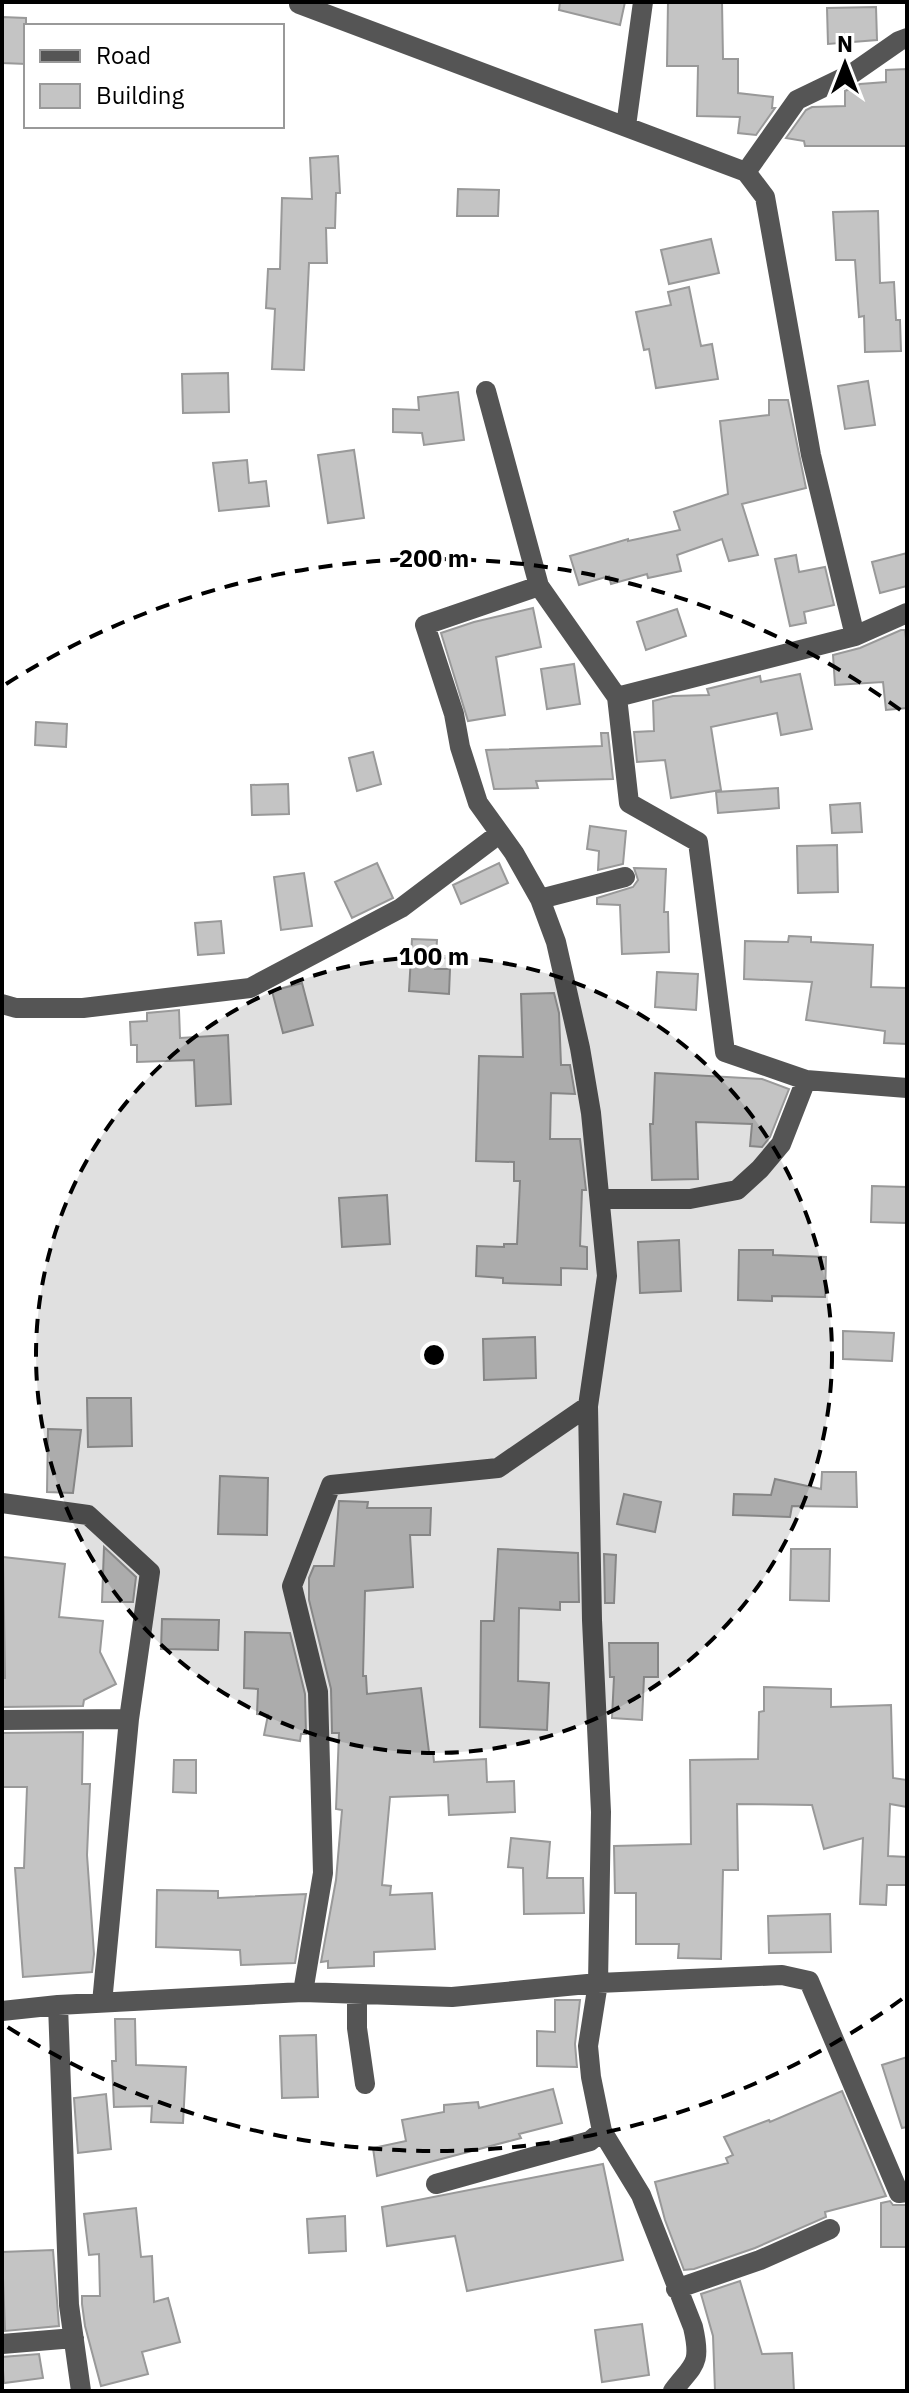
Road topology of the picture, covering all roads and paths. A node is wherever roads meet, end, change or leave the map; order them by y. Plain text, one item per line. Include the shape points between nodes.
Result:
1 (643, 2) edge
2 (299, 4) edge
3 (907, 38) edge
4 (626, 126) junction
5 (746, 172) junction
6 (486, 391) dead end
7 (539, 586) junction
8 (907, 613) edge
9 (855, 636) junction
10 (617, 697) junction
11 (499, 834) junction
12 (625, 877) dead end
13 (540, 899) junction
14 (2, 1004) edge
15 (806, 1080) junction
16 (907, 1088) edge
17 (600, 1199) junction
18 (588, 1406) junction
19 (2, 1503) edge
20 (129, 1719) junction
21 (2, 1720) edge
22 (598, 1983) junction
23 (303, 1992) junction
24 (357, 1994) junction
25 (102, 2003) junction
26 (58, 2005) junction
27 (2, 2011) edge
28 (365, 2084) dead end
29 (602, 2131) junction
30 (436, 2184) dead end
31 (907, 2192) edge
32 (830, 2229) dead end
33 (676, 2289) junction
34 (74, 2338) junction
35 (2, 2344) edge
36 (81, 2391) edge
37 (673, 2391) edge

1 - 4 street
2 - 4 street
3 - 5 street via 797,100
4 - 5 street
5 - 9 street via 765,197 811,455
6 - 7 street
7 - 10 street
7 - 11 street via 425,625 478,803
8 - 9 street
9 - 10 street
10 - 15 street via 629,803 698,842 725,1052
11 - 13 street
11 - 14 street via 401,908 250,988 83,1008
12 - 13 street
13 - 17 street via 556,942 580,1048
15 - 16 street
15 - 17 street via 781,1144 737,1190 690,1199
17 - 18 street via 607,1276
18 - 22 street via 601,1812
18 - 23 street via 498,1468 331,1485 292,1586 318,1692 323,1873
19 - 20 street via 88,1515 150,1572
20 - 21 street
20 - 25 street
22 - 24 street via 452,1997
22 - 29 street via 588,2046
22 - 31 street via 782,1975 809,1981 899,2193
23 - 24 street
23 - 25 street
24 - 28 street
25 - 26 street
26 - 27 street
26 - 34 street
29 - 30 street via 590,2141
29 - 33 street via 641,2195
32 - 33 street
33 - 37 street via 693,2327 696,2354 690,2373
34 - 35 street
34 - 36 street

